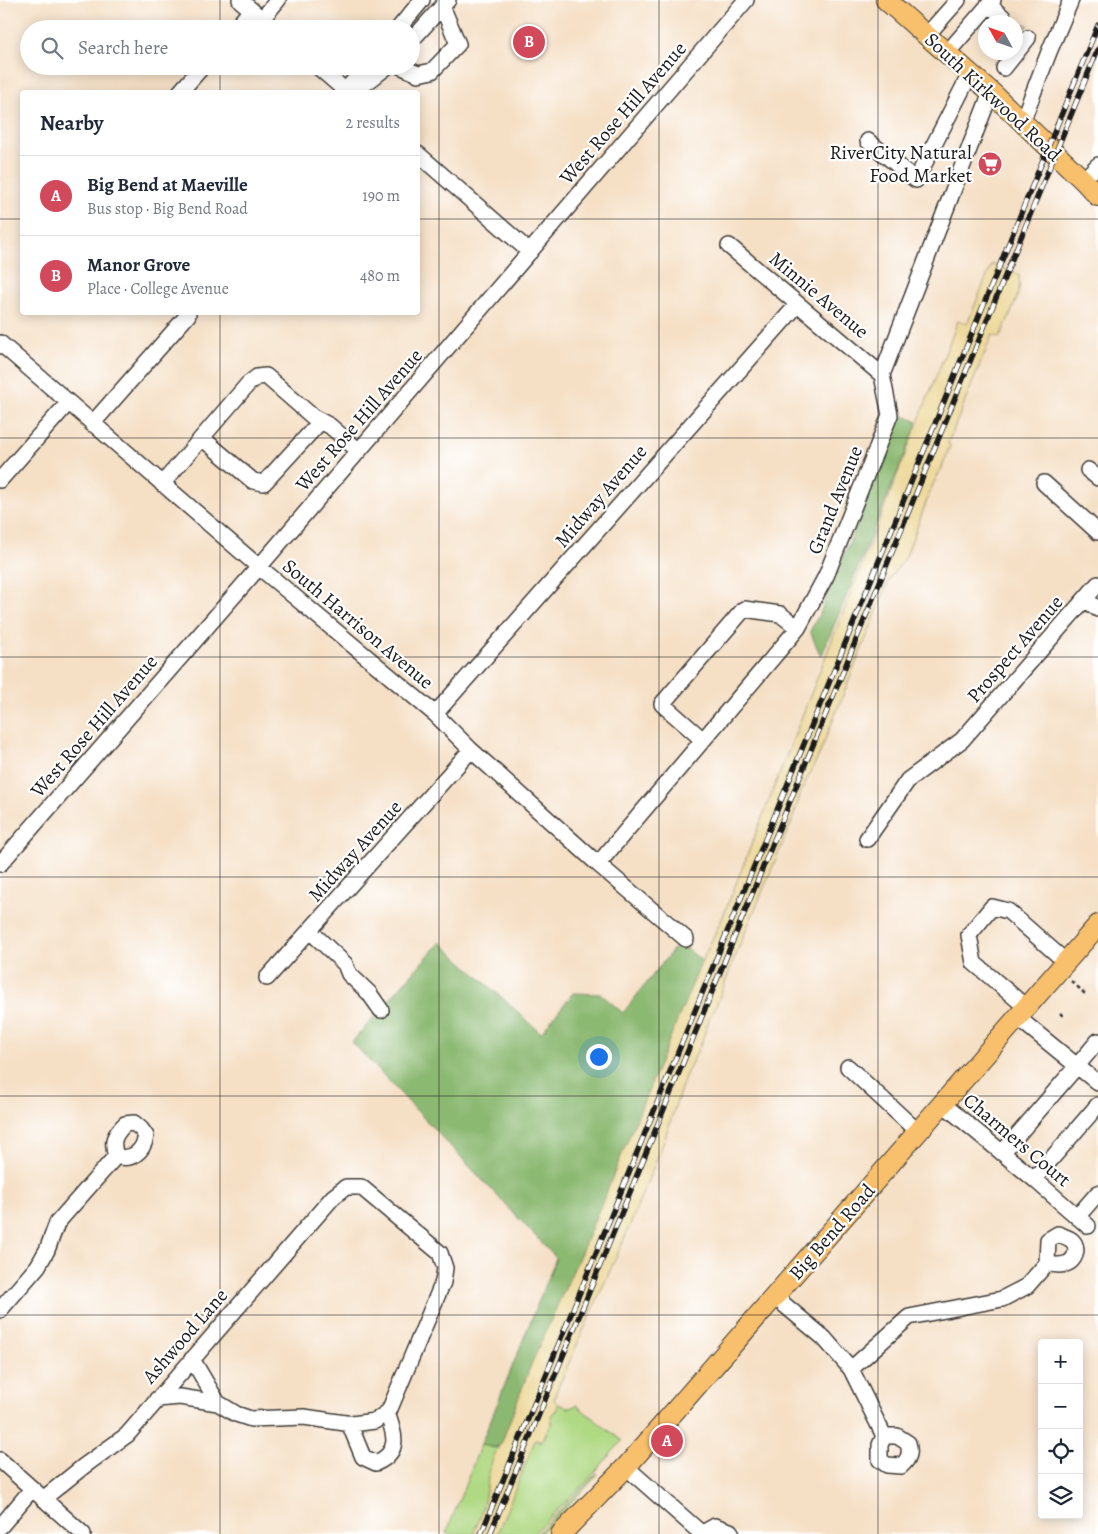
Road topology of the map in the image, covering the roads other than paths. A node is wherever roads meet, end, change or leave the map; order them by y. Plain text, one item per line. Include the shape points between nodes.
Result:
1 (278, 0) edge
2 (422, 0) edge
3 (746, 0) edge
4 (886, 0) edge
5 (958, 0) edge
6 (1071, 0) edge
7 (445, 3) edge
8 (991, 3) edge
9 (257, 14) edge
10 (1001, 15) edge
11 (405, 20) edge
12 (420, 31) edge
13 (927, 35) junction
14 (1049, 52) junction
15 (947, 53) junction
16 (1004, 68) dead end
17 (420, 74) edge
18 (970, 74) junction
19 (195, 75) edge
20 (327, 75) edge
21 (359, 75) edge
22 (376, 75) edge
23 (182, 90) edge
24 (344, 90) edge
25 (348, 90) edge
26 (350, 90) edge
27 (991, 92) junction
28 (1022, 122) junction
29 (868, 142) dead end
30 (420, 156) edge
31 (1098, 165) edge
32 (1084, 180) junction
33 (1098, 196) edge
34 (730, 246) dead end
35 (530, 252) junction
36 (798, 304) junction
37 (188, 315) dead end
38 (0, 343) edge
39 (882, 375) junction
40 (68, 403) junction
41 (321, 421) junction
42 (92, 424) junction
43 (202, 438) junction
44 (359, 451) junction
45 (0, 480) edge
46 (1044, 483) dead end
47 (162, 484) junction
48 (1098, 532) edge
49 (259, 567) junction
50 (1098, 584) edge
51 (1086, 599) junction
52 (1098, 609) edge
53 (798, 628) junction
54 (435, 714) junction
55 (703, 740) junction
56 (472, 750) junction
57 (867, 839) dead end
58 (0, 864) edge
59 (598, 864) junction
60 (1098, 925) edge
61 (310, 931) junction
62 (686, 939) dead end
63 (1066, 962) junction
64 (267, 978) dead end
65 (380, 1010) dead end
66 (1022, 1012) junction
67 (1098, 1041) edge
68 (1077, 1066) junction
69 (848, 1067) dead end
70 (1098, 1083) edge
71 (943, 1104) junction
72 (1098, 1104) edge
73 (918, 1132) junction
74 (1002, 1153) junction
75 (116, 1156) dead end
76 (1034, 1179) junction
77 (1098, 1193) edge
78 (1047, 1264) dead end
79 (775, 1297) junction
80 (0, 1310) edge
81 (192, 1359) junction
82 (851, 1369) junction
83 (157, 1399) junction
84 (218, 1403) junction
85 (387, 1413) junction
86 (349, 1424) junction
87 (884, 1436) dead end
88 (0, 1460) edge
89 (626, 1467) junction
90 (38, 1494) junction
91 (0, 1527) edge
92 (83, 1534) edge
93 (560, 1534) edge
94 (701, 1534) edge
95 (732, 1534) edge

1 - 9 street
2 - 11 street
3 - 35 street, West Rose Hill Avenue
4 - 13 main road, South Kirkwood Road
5 - 13 street
6 - 14 street
7 - 12 street
7 - 17 street via 458,44 432,71
8 - 10 street
8 - 15 street
13 - 15 main road, South Kirkwood Road
14 - 16 street via 1024,35
14 - 28 street
15 - 18 main road, South Kirkwood Road
18 - 27 main road, South Kirkwood Road
18 - 29 street via 916,180
19 - 23 street
20 - 24 street
21 - 25 street
22 - 26 street
27 - 28 main road, South Kirkwood Road
27 - 39 street
28 - 32 main road, South Kirkwood Road
30 - 35 street
31 - 32 street
32 - 33 main road, South Kirkwood Road
34 - 36 street, Minnie Avenue
35 - 44 street, West Rose Hill Avenue
36 - 39 street, Minnie Avenue
36 - 54 street, Midway Avenue
37 - 42 street
38 - 40 street, South Harrison Avenue
39 - 53 street, Grand Avenue via 890,416 826,576
40 - 42 street, South Harrison Avenue
40 - 45 street
41 - 43 street via 264,483 253,481
41 - 43 street via 266,376 257,377
41 - 44 street
42 - 47 street, South Harrison Avenue
43 - 47 street
44 - 49 street, West Rose Hill Avenue
46 - 48 street
47 - 49 street, South Harrison Avenue
49 - 54 street, South Harrison Avenue
49 - 58 street, West Rose Hill Avenue
50 - 51 street, Prospect Avenue
51 - 52 street
51 - 57 street, Prospect Avenue via 962,740 908,780
53 - 55 street, Grand Avenue
53 - 55 street via 780,614 744,609 662,704
54 - 56 street, South Harrison Avenue
55 - 59 street, Grand Avenue
56 - 59 street, South Harrison Avenue
56 - 61 street, Midway Avenue
59 - 62 street, South Harrison Avenue
60 - 63 main road, Big Bend Road
61 - 64 street, Midway Avenue
61 - 65 street via 345,964 349,974 369,993
63 - 66 main road, Big Bend Road
63 - 66 street via 1008,911 992,907 969,935 974,963
66 - 68 street
66 - 71 main road, Big Bend Road
67 - 68 street
68 - 70 street
68 - 74 street
69 - 73 street
71 - 73 main road, Big Bend Road
71 - 74 street, Charmers Court
72 - 76 street
73 - 79 main road, Big Bend Road
74 - 76 street, Charmers Court
75 - 80 street via 57,1223 38,1266
76 - 77 street, Charmers Court via 1082,1222
78 - 82 street via 1027,1286 1002,1299 909,1317
79 - 82 street via 824,1338
79 - 89 main road, Big Bend Road
81 - 83 street, Ashwood Lane
81 - 84 street
81 - 85 street, Ashwood Lane via 333,1197 346,1186 361,1187 440,1253 445,1268 443,1282
82 - 87 street
83 - 84 street via 180,1397
83 - 90 street, Ashwood Lane via 127,1436
84 - 86 street via 251,1419 304,1417
85 - 86 street via 375,1421
85 - 86 street via 394,1431 394,1444 387,1458 376,1463 363,1457
88 - 90 street
89 - 93 main road, Big Bend Road
89 - 94 street
90 - 91 street, Ashwood Lane
90 - 92 street
94 - 95 street via 715,1526

